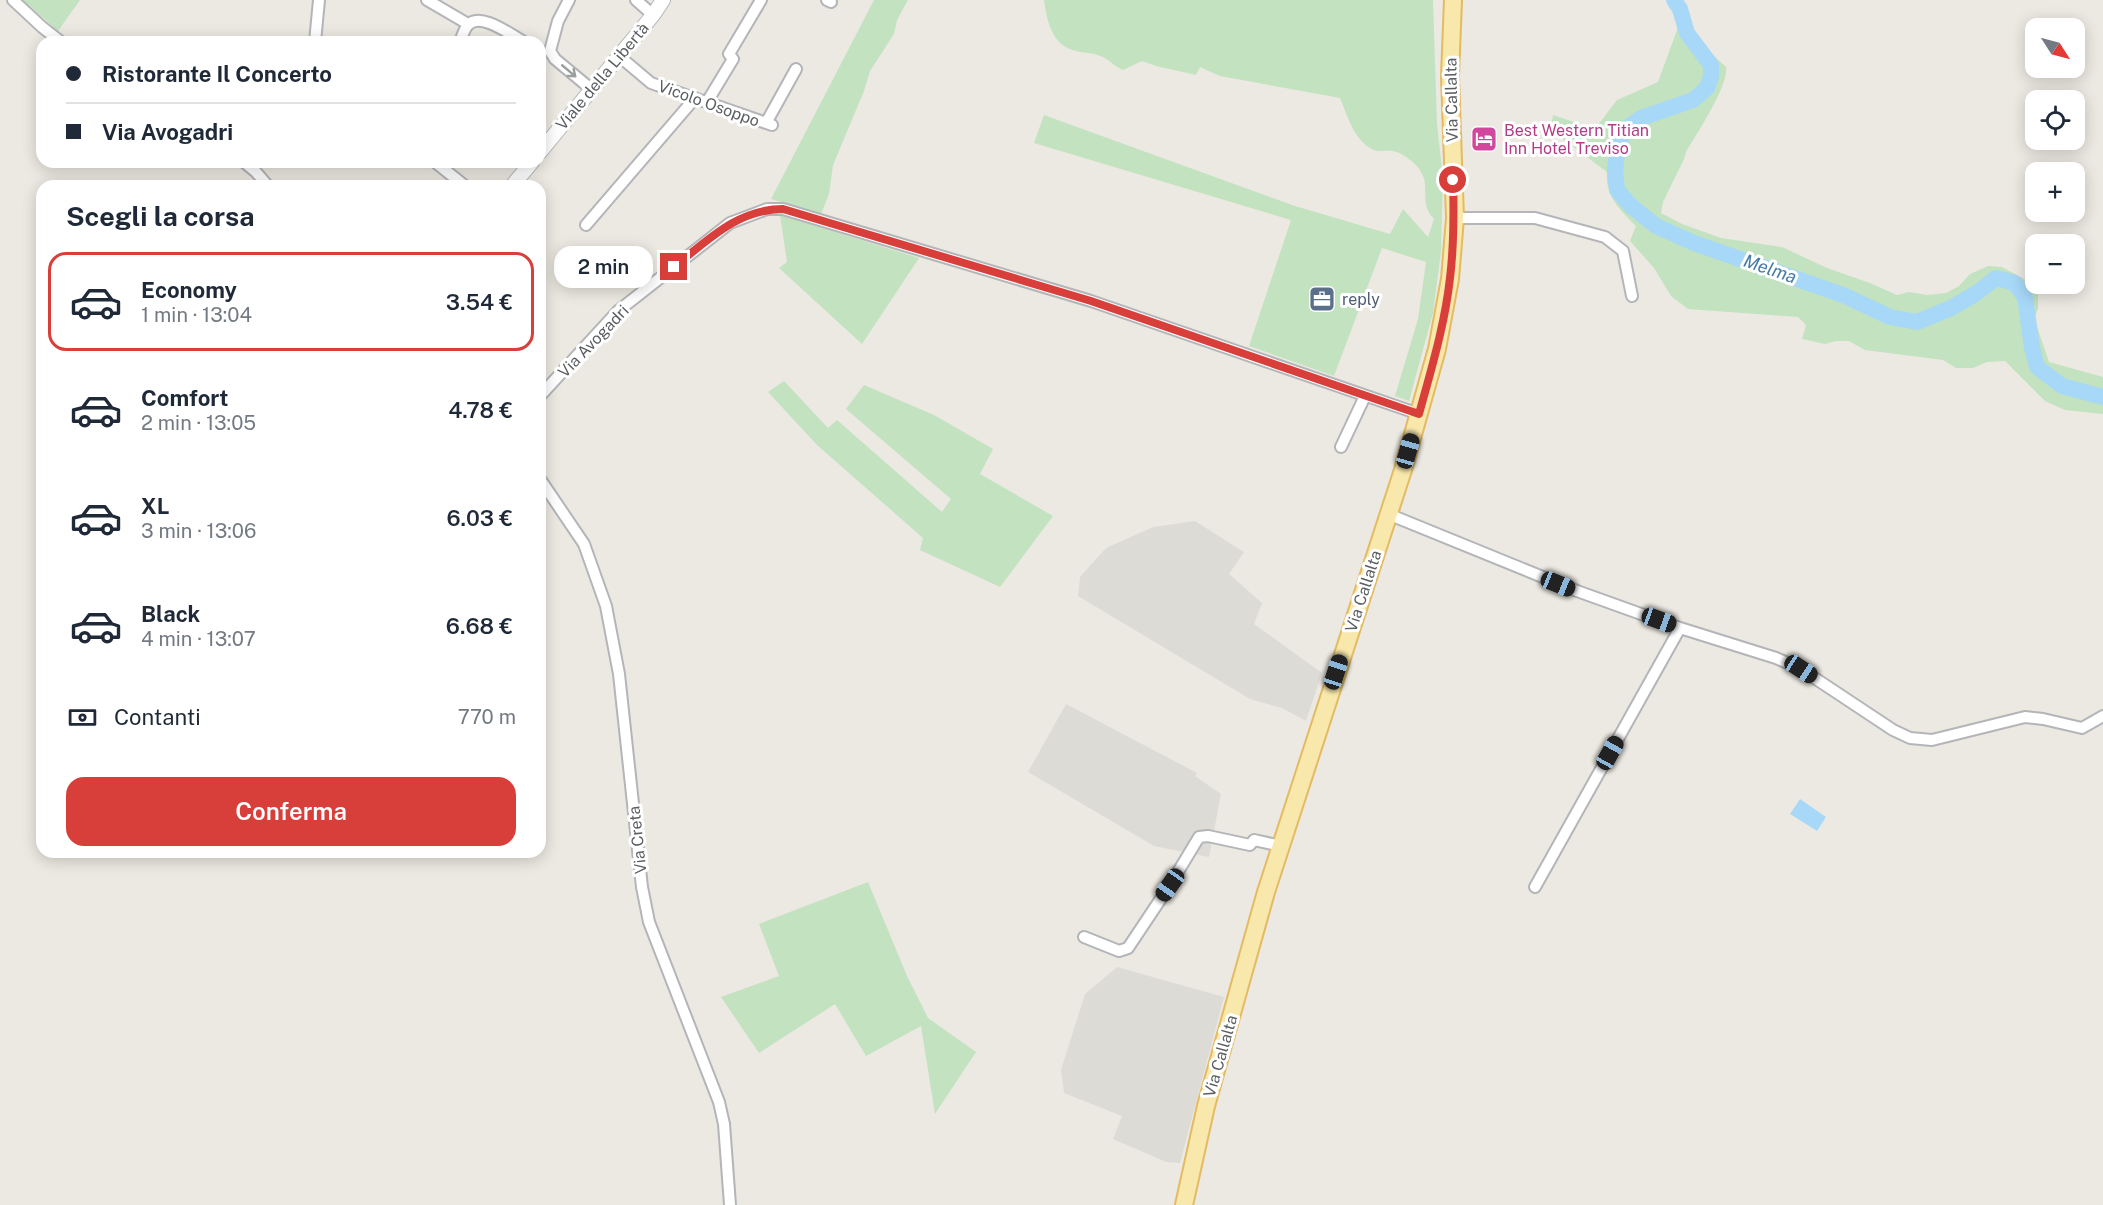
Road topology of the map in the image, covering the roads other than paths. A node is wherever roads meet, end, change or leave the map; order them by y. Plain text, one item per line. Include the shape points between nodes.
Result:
1 (13, 0) edge
2 (319, 0) edge
3 (427, 0) edge
4 (569, 0) edge
5 (636, 0) edge
6 (663, 0) edge
7 (761, 0) edge
8 (1453, 0) edge
9 (653, 15) junction
10 (468, 24) junction
11 (53, 36) edge
12 (316, 36) edge
13 (463, 36) edge
14 (513, 36) edge
15 (546, 48) edge
16 (546, 51) edge
17 (619, 56) junction
18 (796, 69) dead end
19 (591, 89) junction
20 (695, 98) junction
21 (707, 102) junction
22 (546, 145) edge
23 (252, 168) edge
24 (442, 168) edge
25 (527, 168) edge
26 (263, 180) edge
27 (458, 180) edge
28 (517, 180) edge
29 (1455, 218) junction
30 (586, 225) dead end
31 (1632, 296) dead end
32 (546, 389) edge
33 (1365, 396) junction
34 (1419, 414) junction
35 (1341, 447) dead end
36 (546, 488) edge
37 (1388, 514) junction
38 (1680, 628) junction
39 (2103, 716) edge
40 (1281, 846) junction
41 (1535, 887) dead end
42 (1084, 937) dead end
43 (730, 1205) edge
44 (1184, 1205) edge

1 - 11 street
2 - 12 street
3 - 10 street
4 - 15 street
5 - 9 street
6 - 9 street, Viale della Libertà
7 - 21 street via 729,54 733,59
8 - 29 main road, Via Callalta via 1450,76
9 - 17 street, Viale della Libertà
10 - 13 street
10 - 14 street via 484,20
16 -> 19 street
17 - 19 street, Viale della Libertà
17 - 20 street, Vicolo Osoppo via 651,83
18 - 21 street, Vicolo Osoppo via 769,124
19 - 22 street, Viale della Libertà
20 - 21 street, Vicolo Osoppo
20 - 30 street
23 - 26 street
24 - 27 street
25 - 28 street
29 - 31 street via 1535,218 1605,237 1623,251
29 - 34 main road, Via Callalta via 1450,279
32 - 33 street, Via Avogadri via 618,311 730,223 767,209 783,209 1091,301
33 - 34 street, Via Avogadri
33 - 35 street
34 - 37 main road, Via Callalta
36 - 43 street, Via Creta via 584,544 606,606 619,674 649,922 719,1102
37 - 38 street
37 - 40 main road, Via Callalta
38 - 39 street via 1801,669 1910,738 1932,740 2025,717 2082,728
38 - 41 street
40 - 42 street via 1254,840 1250,845 1199,837 1128,948 1119,951
40 - 44 main road, Via Callalta via 1206,1106

